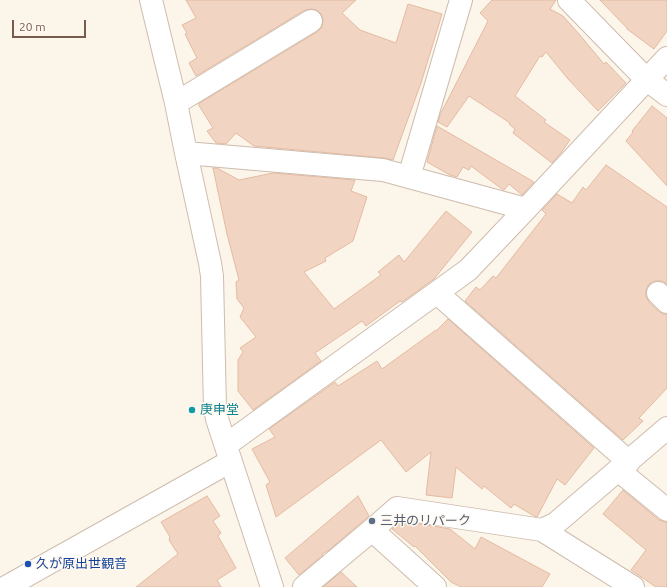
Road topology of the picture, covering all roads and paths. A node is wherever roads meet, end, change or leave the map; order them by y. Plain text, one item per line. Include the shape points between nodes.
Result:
1 (151, 0) edge
2 (461, 0) edge
3 (569, 0) edge
4 (311, 21) dead end
5 (667, 58) edge
6 (646, 79) junction
7 (667, 95) edge
8 (176, 103) junction
9 (186, 153) junction
10 (410, 177) junction
11 (526, 209) junction
12 (437, 293) junction
13 (667, 428) edge
14 (229, 453) junction
15 (623, 466) junction
16 (667, 510) edge
17 (372, 530) junction
18 (542, 530) junction
19 (6, 587) edge
20 (272, 587) edge
21 (304, 587) edge
22 (435, 587) edge
23 (633, 587) edge

1 - 8 street
2 - 10 street
3 - 6 street
4 - 8 street
5 - 6 street
6 - 7 street
6 - 11 street
8 - 9 street
9 - 10 street via 383,170
9 - 14 street via 211,270 215,408
10 - 11 street
11 - 12 street via 468,270
12 - 14 street
12 - 15 street
13 - 15 street
14 - 19 street
14 - 20 street
15 - 16 street
15 - 18 street via 555,524
17 - 18 street via 397,508
17 - 21 street
17 - 22 street
18 - 23 street

